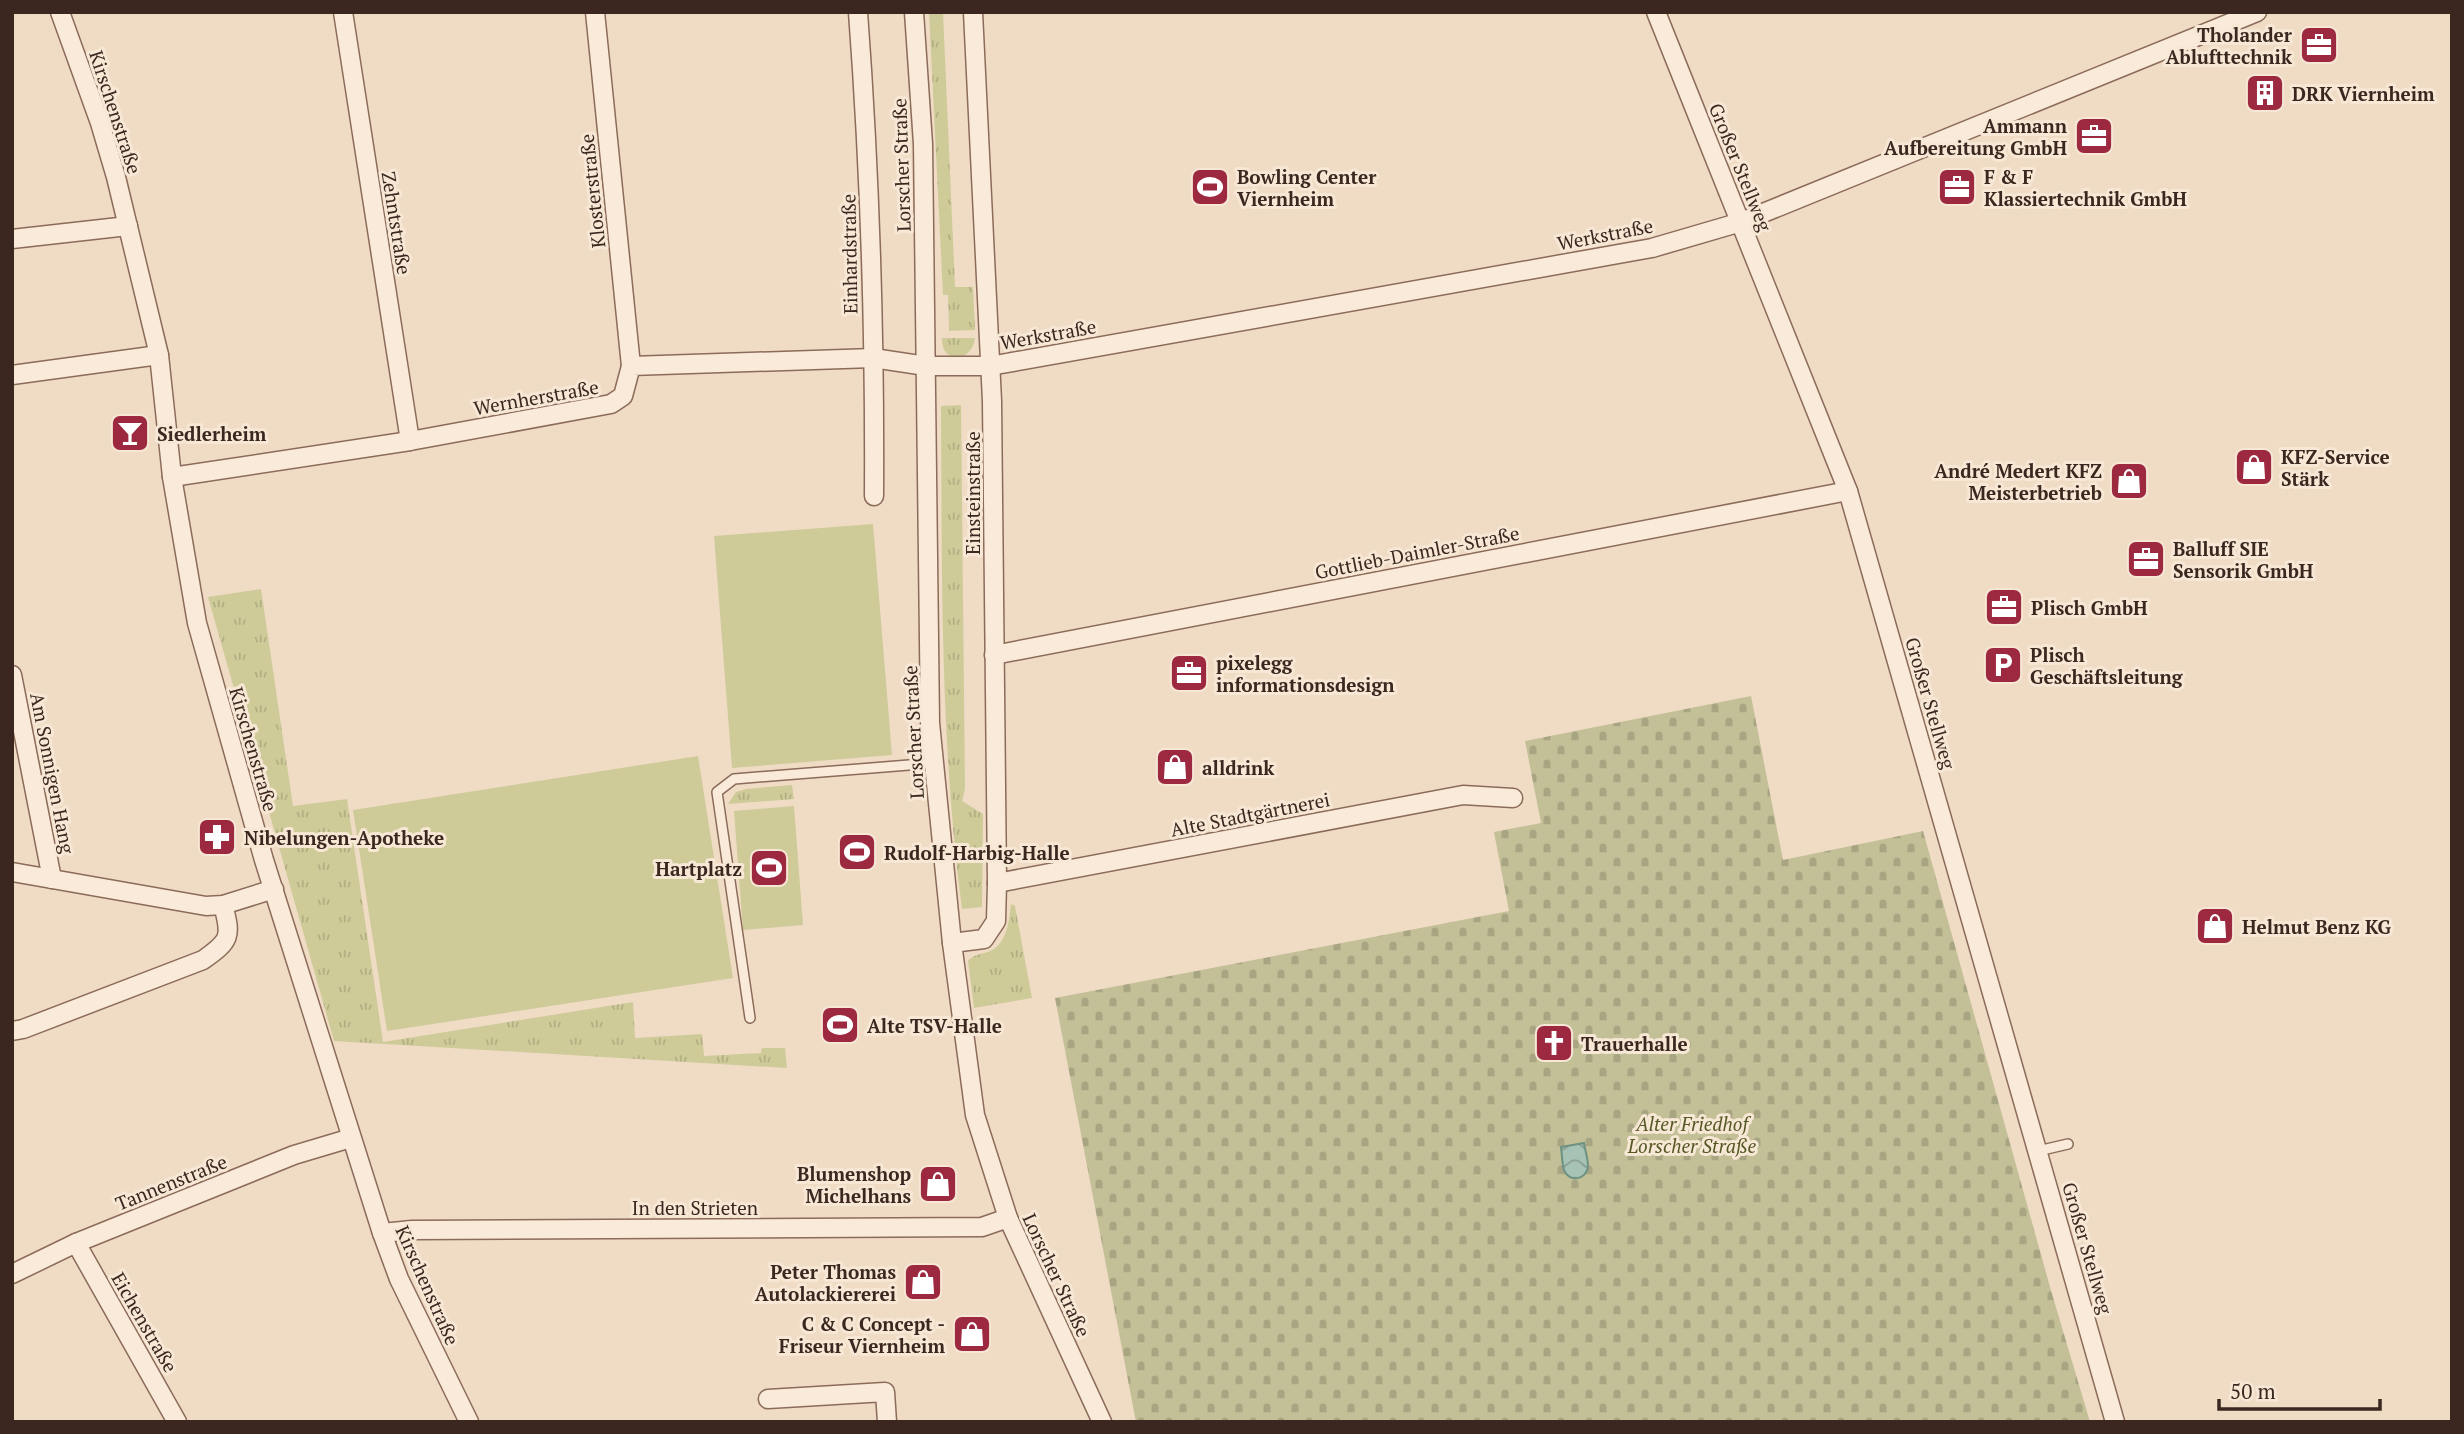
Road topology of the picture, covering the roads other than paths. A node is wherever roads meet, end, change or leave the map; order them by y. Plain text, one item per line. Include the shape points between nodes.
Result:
1 (60, 12) edge
2 (343, 12) edge
3 (594, 12) edge
4 (858, 12) edge
5 (914, 12) edge
6 (973, 12) edge
7 (1656, 12) edge
8 (2257, 12) edge
9 (1741, 222) junction
10 (128, 226) junction
11 (12, 239) edge
12 (159, 355) junction
13 (873, 358) junction
14 (631, 366) junction
15 (926, 366) junction
16 (990, 366) junction
17 (12, 374) edge
18 (410, 441) junction
19 (172, 477) junction
20 (1849, 491) junction
21 (874, 496) dead end
22 (994, 655) junction
23 (12, 675) edge
24 (14, 694) edge
25 (934, 764) junction
26 (1513, 798) dead end
27 (12, 872) edge
28 (52, 879) junction
29 (997, 883) junction
30 (274, 889) junction
31 (223, 905) junction
32 (952, 943) junction
33 (750, 1018) dead end
34 (12, 1031) edge
35 (351, 1138) junction
36 (2068, 1144) dead end
37 (2038, 1151) junction
38 (1008, 1218) junction
39 (382, 1233) junction
40 (76, 1242) junction
41 (12, 1275) edge
42 (768, 1399) dead end
43 (177, 1422) edge
44 (469, 1422) edge
45 (887, 1422) edge
46 (1102, 1422) edge
47 (2115, 1422) edge

1 - 10 street, Kirschenstraße via 100,122
2 - 18 street, Zehntstraße
3 - 14 street, Klosterstraße
4 - 13 street, Einhardstraße via 868,147
5 - 15 street, Lorscher Straße via 923,144
6 - 16 street, Einsteinstraße
7 - 9 street, Großer Stellweg
8 - 9 street, Werkstraße
9 - 16 street, Werkstraße via 1651,248
9 - 20 street, Großer Stellweg
10 - 11 street
10 - 12 street, Kirschenstraße
12 - 17 street
12 - 19 street, Kirschenstraße
13 - 14 street
13 - 15 street
13 - 21 street, Einhardstraße
14 - 18 street, Wernherstraße via 623,396 611,404
15 - 16 street, Werkstraße
15 - 25 street, Lorscher Straße
16 - 22 street, Einsteinstraße
18 - 19 street, Wernherstraße
19 - 30 street, Kirschenstraße via 197,623
20 - 22 street, Gottlieb-Daimler-Straße
20 - 37 street, Großer Stellweg
22 - 29 street, Einsteinstraße
23 - 24 street, Am Sonnigen Hang
24 - 28 street, Am Sonnigen Hang
25 - 32 street, Lorscher Straße
25 - 33 lane via 734,779 718,792
26 - 29 street, Alte Stadtgärtnerei via 1463,795
27 - 28 street
28 - 31 street via 206,906
29 - 32 street, Einsteinstraße via 996,921 984,939
30 - 31 street
30 - 35 street, Kirschenstraße
31 - 34 street via 227,938 202,960
32 - 38 street, Lorscher Straße via 975,1115
35 - 39 street, Kirschenstraße
35 - 40 street, Tannenstraße via 294,1155
36 - 37 lane
37 - 47 street, Großer Stellweg
38 - 39 street, In den Strieten via 982,1227
38 - 46 street, Lorscher Straße
39 - 44 street, Kirschenstraße
40 - 41 street, Tannenstraße
40 - 43 street, Eichenstraße
42 - 45 street via 885,1392

